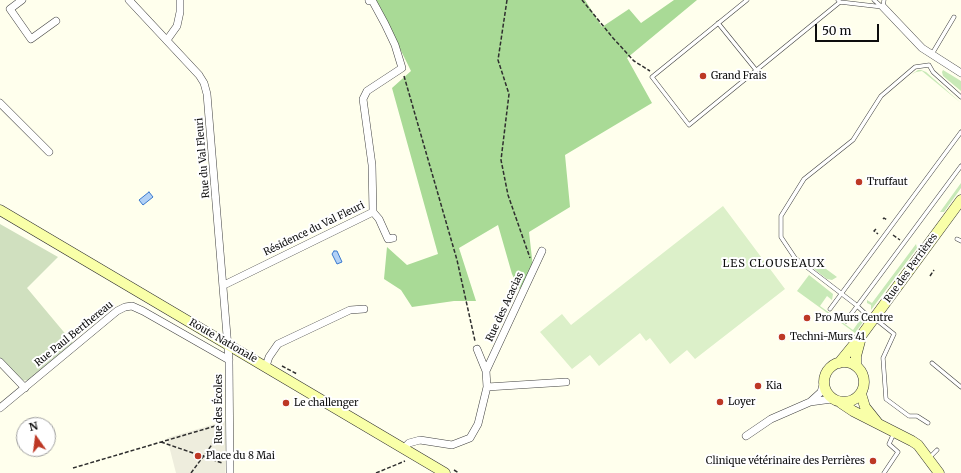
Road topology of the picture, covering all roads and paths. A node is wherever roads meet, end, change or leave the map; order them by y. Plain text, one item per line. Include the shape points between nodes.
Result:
1 (22, 0) edge
2 (129, 0) edge
3 (180, 0) edge
4 (507, 0) edge
5 (582, 0) edge
6 (746, 0) edge
7 (874, 0) edge
8 (369, 1) dead end
9 (839, 1) edge
10 (883, 4) edge
11 (954, 17) dead end
12 (56, 21) dead end
13 (718, 22) junction
14 (167, 40) junction
15 (933, 55) junction
16 (929, 65) junction
17 (402, 68) junction
18 (756, 70) junction
19 (650, 71) dead end
20 (961, 72) edge
21 (961, 97) edge
22 (0, 103) edge
23 (961, 132) edge
24 (49, 152) dead end
25 (961, 166) edge
26 (961, 200) edge
27 (0, 210) edge
28 (374, 212) junction
29 (883, 219) dead end
30 (883, 228) junction
31 (876, 229) dead end
32 (888, 231) junction
33 (393, 238) dead end
34 (957, 239) dead end
35 (961, 242) edge
36 (904, 243) junction
37 (542, 251) dead end
38 (534, 268) junction
39 (934, 270) dead end
40 (930, 276) dead end
41 (224, 285) junction
42 (841, 294) junction
43 (858, 306) junction
44 (364, 309) dead end
45 (830, 309) dead end
46 (873, 319) junction
47 (846, 322) dead end
48 (861, 336) junction
49 (228, 345) junction
50 (477, 349) joint
51 (229, 360) junction
52 (0, 362) edge
53 (839, 362) junction
54 (932, 363) dead end
55 (266, 366) junction
56 (856, 366) junction
57 (486, 371) junction
58 (566, 382) dead end
59 (823, 385) junction
60 (487, 387) junction
61 (961, 387) edge
62 (25, 388) junction
63 (860, 394) junction
64 (837, 401) junction
65 (810, 402) junction
66 (0, 408) edge
67 (230, 421) junction
68 (878, 423) junction
69 (928, 423) dead end
70 (894, 432) junction
71 (746, 436) dead end
72 (161, 442) junction
73 (404, 448) junction
74 (937, 450) dead end
75 (203, 456) junction
76 (928, 459) junction
77 (404, 461) dead end
78 (229, 465) junction
79 (73, 468) dead end
80 (191, 473) edge
81 (230, 473) edge
82 (376, 473) edge
83 (445, 473) edge
84 (884, 473) edge
85 (939, 473) edge

1 - 12 street via 10,9 31,39
2 - 14 street, Rue du Val Fleuri
3 - 14 street via 177,26
4 - 38 path via 498,60 509,94 501,160 508,195
5 - 19 path via 634,61
6 - 13 lane
7 - 10 lane
8 - 17 street via 372,0 395,45
9 - 10 lane
9 - 18 lane
10 - 15 street via 922,48
11 - 15 lane
13 - 18 lane
13 - 18 lane via 652,77 689,125
14 - 41 street, Rue du Val Fleuri via 204,83 207,94
15 - 16 lane
15 - 20 street
16 - 21 lane via 933,72
16 - 42 lane via 915,67 881,96 853,140 804,179 781,216 781,237 795,258
17 - 28 street, Résidence du Val Fleuri via 367,91 363,100 372,165
17 - 50 path via 457,260
22 - 24 street
23 - 32 lane
25 - 36 lane
26 - 46 street, Rue des Perrières
27 - 49 street, Route Nationale
28 - 33 street via 388,239
28 - 41 street, Résidence du Val Fleuri
29 - 30 path via 888,221
30 - 31 path via 879,234 874,231
30 - 32 path
32 - 36 path
32 - 42 lane
34 - 35 lane
36 - 43 lane
37 - 38 street, Rue des Acacias
38 - 57 street, Rue des Acacias
39 - 40 path
41 - 49 street, Rue du Val Fleuri
42 - 43 lane
42 - 45 lane
43 - 46 lane
43 - 47 lane
44 - 55 street via 350,310 278,344
46 - 48 street, Rue des Perrières
46 - 69 lane via 894,334 883,358 886,398 910,416 917,416
48 - 53 street, Rue des Perrières
48 - 56 street, Rue des Perrières
49 - 51 street, Rue des Écoles
49 - 55 street, Route Nationale
50 - 57 street, Rue des Acacias
51 - 62 street, Rue Paul Berthereau via 132,306 117,311
51 - 67 street, Rue des Écoles
52 - 62 street
53 - 56 street via 848,362
53 - 59 street via 825,373
54 - 61 lane
55 - 73 street, Route Nationale
56 - 63 street via 864,382
57 - 60 street, Rue des Acacias
58 - 60 street
59 - 64 street via 826,393
59 - 65 street via 821,392
60 - 73 street, Rue des Acacias via 478,424 470,438 452,445 420,440 409,443
62 - 66 street, Rue Paul Berthereau
63 - 64 street via 855,399
63 - 68 street via 865,407
64 - 65 street
64 - 68 street
65 - 71 street via 771,419
67 - 72 path
67 - 75 path
67 - 78 street, Rue des Écoles
68 - 70 street
70 - 76 street via 918,446
70 - 84 lane via 889,444 898,452
72 - 75 path
72 - 79 path
73 - 83 street, Route Nationale
74 - 76 lane
75 - 78 path
75 - 80 path
76 - 85 street
77 - 82 path
78 - 81 street, Rue des Écoles

